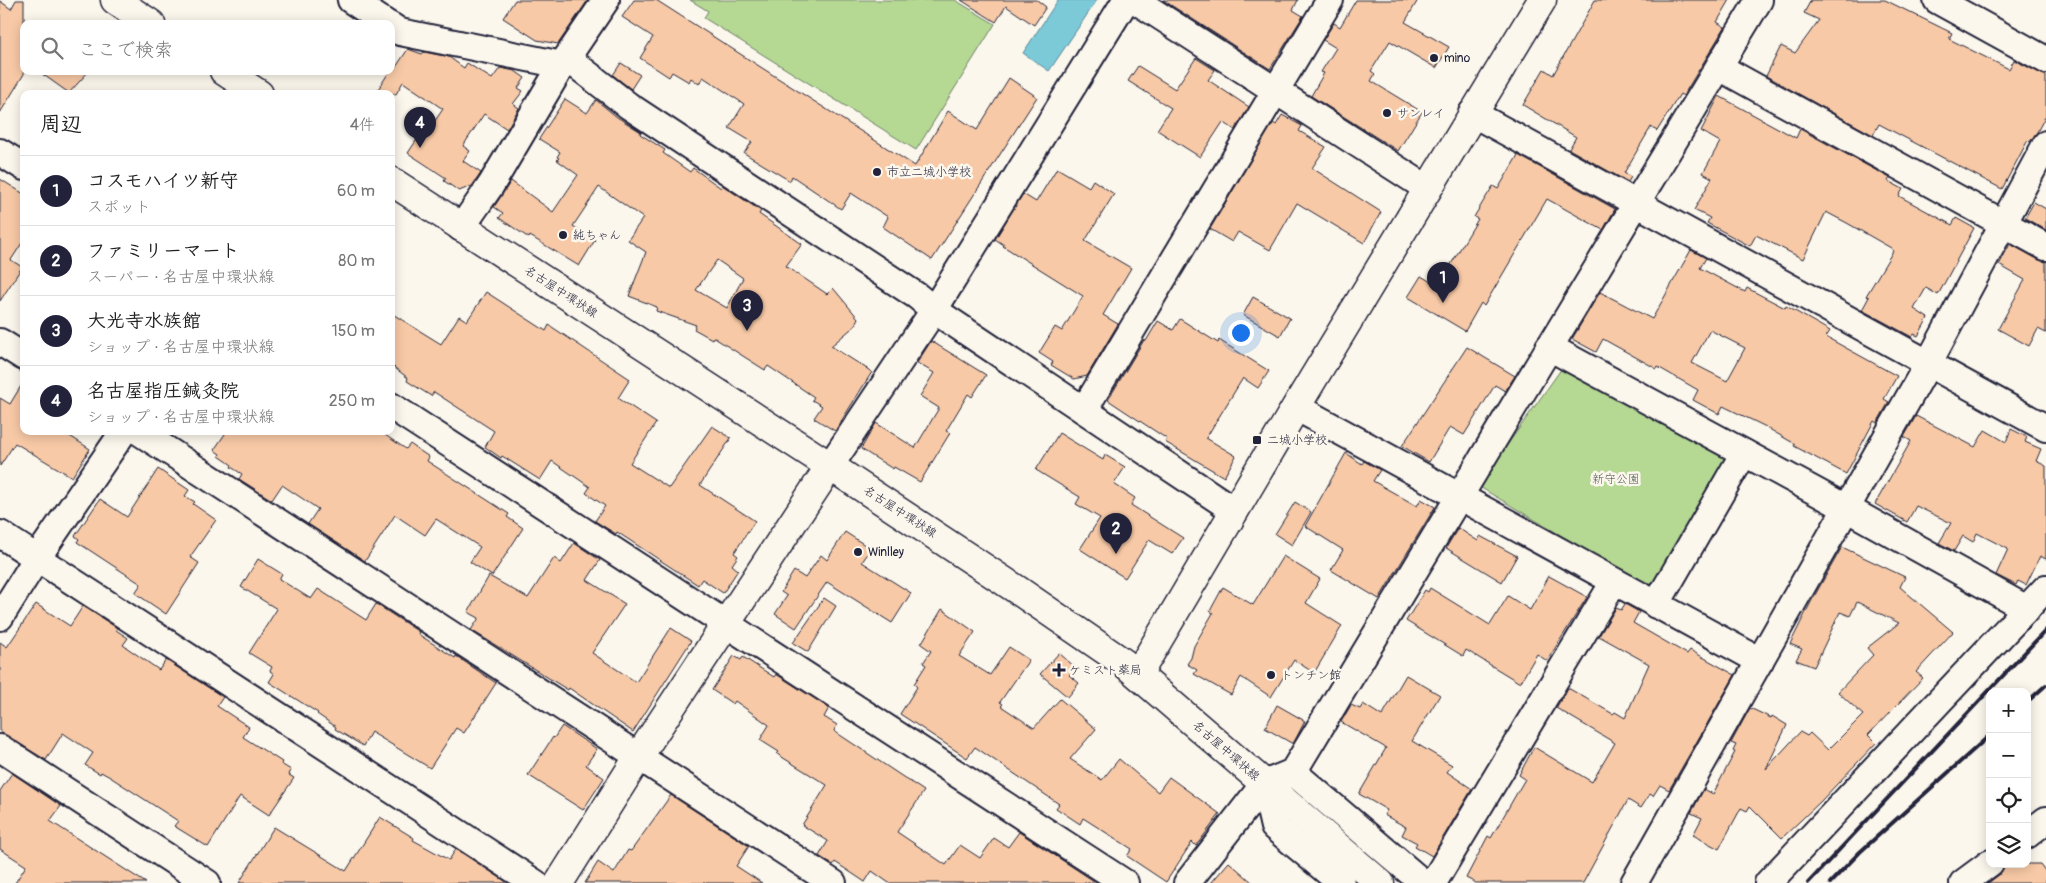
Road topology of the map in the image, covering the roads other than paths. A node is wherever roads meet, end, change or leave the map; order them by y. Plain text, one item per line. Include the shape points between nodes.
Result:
1 (115, 0) edge
2 (351, 0) edge
3 (606, 0) edge
4 (1126, 0) edge
5 (1135, 0) edge
6 (1330, 0) edge
7 (1542, 0) edge
8 (1759, 0) edge
9 (1937, 0) edge
10 (145, 20) edge
11 (382, 20) edge
12 (395, 29) edge
13 (2046, 60) edge
14 (564, 61) junction
15 (1719, 67) junction
16 (230, 75) edge
17 (253, 90) edge
18 (1276, 90) junction
19 (1472, 113) junction
20 (2046, 144) edge
21 (0, 152) edge
22 (20, 164) edge
23 (395, 184) edge
24 (1428, 188) junction
25 (1636, 203) junction
26 (2003, 224) junction
27 (461, 228) junction
28 (2046, 247) edge
29 (934, 310) junction
30 (0, 342) edge
31 (1549, 347) junction
32 (20, 354) edge
33 (1928, 364) junction
34 (1296, 407) junction
35 (395, 409) edge
36 (1084, 410) junction
37 (2046, 428) edge
38 (121, 435) edge
39 (144, 435) edge
40 (1744, 453) junction
41 (830, 466) junction
42 (1460, 495) junction
43 (1846, 508) junction
44 (1235, 511) junction
45 (0, 534) edge
46 (37, 558) junction
47 (1614, 582) junction
48 (2046, 588) edge
49 (1656, 605) junction
50 (2027, 609) junction
51 (0, 617) edge
52 (725, 624) junction
53 (1760, 661) junction
54 (1138, 674) junction
55 (0, 748) edge
56 (640, 756) junction
57 (1293, 772) junction
58 (1264, 784) junction
59 (1986, 866) edge
60 (208, 883) edge
61 (535, 883) edge
62 (559, 883) edge
63 (833, 883) edge
64 (1125, 883) edge
65 (1187, 883) edge
66 (1341, 883) edge
67 (1380, 883) edge
68 (1423, 883) edge
69 (1434, 883) edge
70 (1634, 883) edge
71 (1768, 883) edge
72 (1963, 883) edge

1 - 10 main road
2 - 11 street
3 - 14 street
4 - 29 street
5 - 18 street
6 - 18 street
7 - 19 main road
8 - 15 street
9 - 13 street
12 - 14 street
14 - 27 street
14 - 29 street
15 - 25 street
15 - 26 street
16 - 17 main road
18 - 24 street
18 - 36 street
19 - 24 main road
19 - 25 street
20 - 26 street
21 - 22 street
23 - 27 main road, 名古屋中環状線
24 - 34 main road
25 - 31 street
25 - 33 street
26 - 28 street
26 - 33 street
27 - 41 main road, 名古屋中環状線
29 - 36 street
29 - 41 street
30 - 32 street
31 - 40 street
31 - 42 street
33 - 37 street
33 - 43 street
34 - 42 street
34 - 44 main road
35 - 52 street
36 - 44 street
38 - 46 street
39 - 56 street
40 - 43 street
40 - 49 street
41 - 52 main road
41 - 54 main road, 名古屋中環状線 via 1020,591
42 - 47 street
42 - 57 street
43 - 50 street
43 - 53 street
44 - 54 main road
45 - 46 street
46 - 51 street
46 - 61 street
47 - 49 street
47 - 69 street
48 - 50 street
49 - 53 street
50 - 71 street
52 - 56 main road
52 - 64 street
53 - 70 street
54 - 58 main road, 名古屋中環状線
55 - 60 street
56 - 62 main road
56 - 63 street
57 - 58 street
57 - 68 street
58 - 65 street
58 - 66 street via 1274,827
58 - 67 main road, 名古屋中環状線
59 - 72 street

